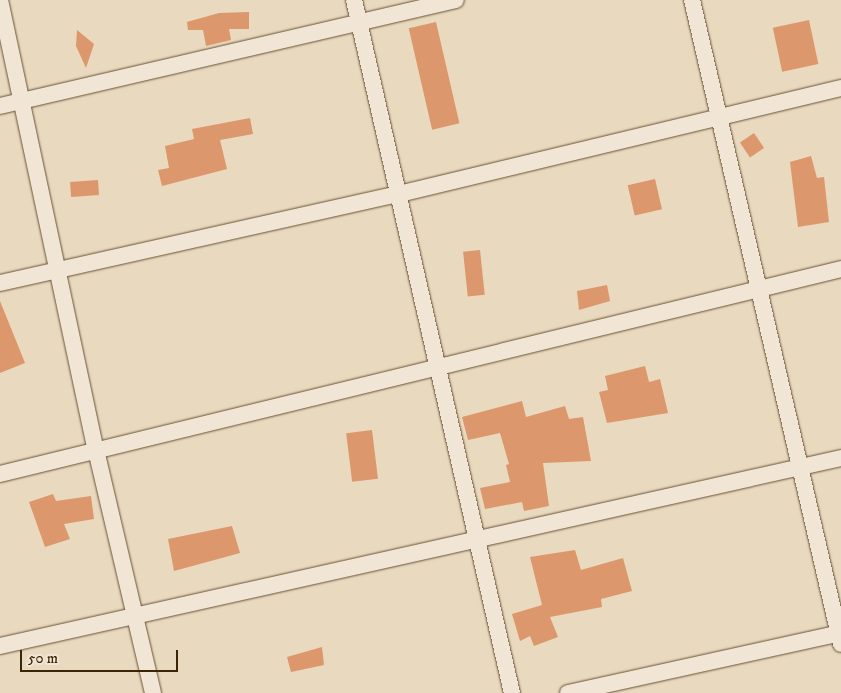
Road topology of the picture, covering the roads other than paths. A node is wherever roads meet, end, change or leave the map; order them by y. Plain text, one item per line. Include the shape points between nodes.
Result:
1 (0, 0) edge
2 (354, 0) edge
3 (456, 0) edge
4 (692, 0) edge
5 (359, 22) junction
6 (841, 88) edge
7 (22, 101) junction
8 (0, 106) edge
9 (719, 118) junction
10 (399, 194) junction
11 (841, 269) edge
12 (60, 270) junction
13 (0, 283) edge
14 (759, 290) junction
15 (439, 367) junction
16 (96, 450) junction
17 (841, 458) edge
18 (800, 467) junction
19 (0, 474) edge
20 (476, 537) junction
21 (135, 614) junction
22 (840, 637) edge
23 (0, 646) edge
24 (153, 693) edge
25 (512, 693) edge
26 (568, 693) edge

1 - 7 street
2 - 5 street
3 - 5 street
4 - 9 street
5 - 7 street
5 - 10 street
6 - 9 street
7 - 8 street
7 - 12 street
9 - 10 street
9 - 14 street
10 - 12 street
10 - 15 street
11 - 14 street
12 - 13 street
12 - 16 street
14 - 15 street
14 - 18 street
15 - 16 street
15 - 20 street
16 - 19 street
16 - 21 street
17 - 18 street
18 - 20 street
18 - 22 street
20 - 21 street
20 - 25 street
21 - 23 street
21 - 24 street
22 - 26 street

